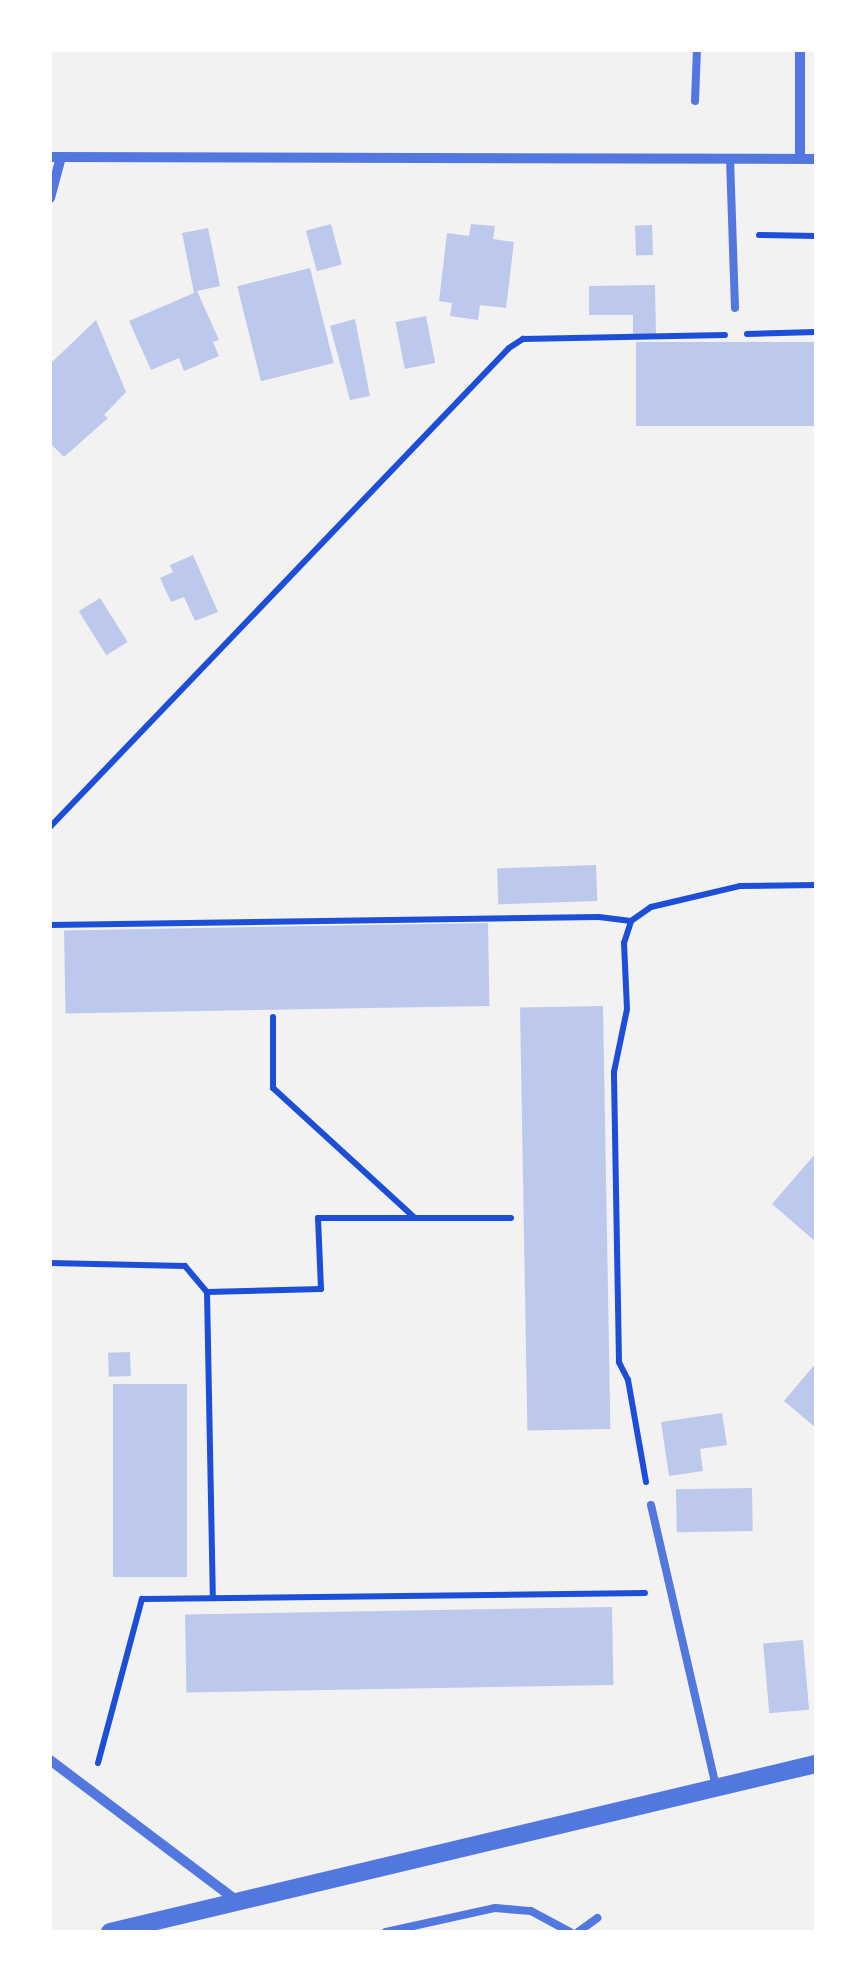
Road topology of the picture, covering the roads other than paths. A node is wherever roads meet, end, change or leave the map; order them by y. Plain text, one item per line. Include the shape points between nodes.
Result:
1 (697, 50) edge
2 (800, 50) edge
3 (695, 101) dead end
4 (56, 157) edge
5 (730, 158) junction
6 (800, 158) junction
7 (816, 159) edge
8 (50, 198) edge
9 (735, 308) dead end
10 (651, 1505) road end
11 (50, 1760) edge
12 (816, 1764) edge
13 (716, 1788) junction
14 (237, 1902) junction
15 (597, 1918) dead end
16 (110, 1932) edge
17 (386, 1932) edge
18 (570, 1932) edge
19 (578, 1932) edge

1 - 3 lane
2 - 6 street
4 - 5 street
4 - 8 street
5 - 6 street
5 - 9 lane
6 - 7 street
10 - 13 lane
11 - 14 street
12 - 13 street
13 - 14 street
14 - 16 street
15 - 19 lane
17 - 18 lane via 496,1908 531,1911

